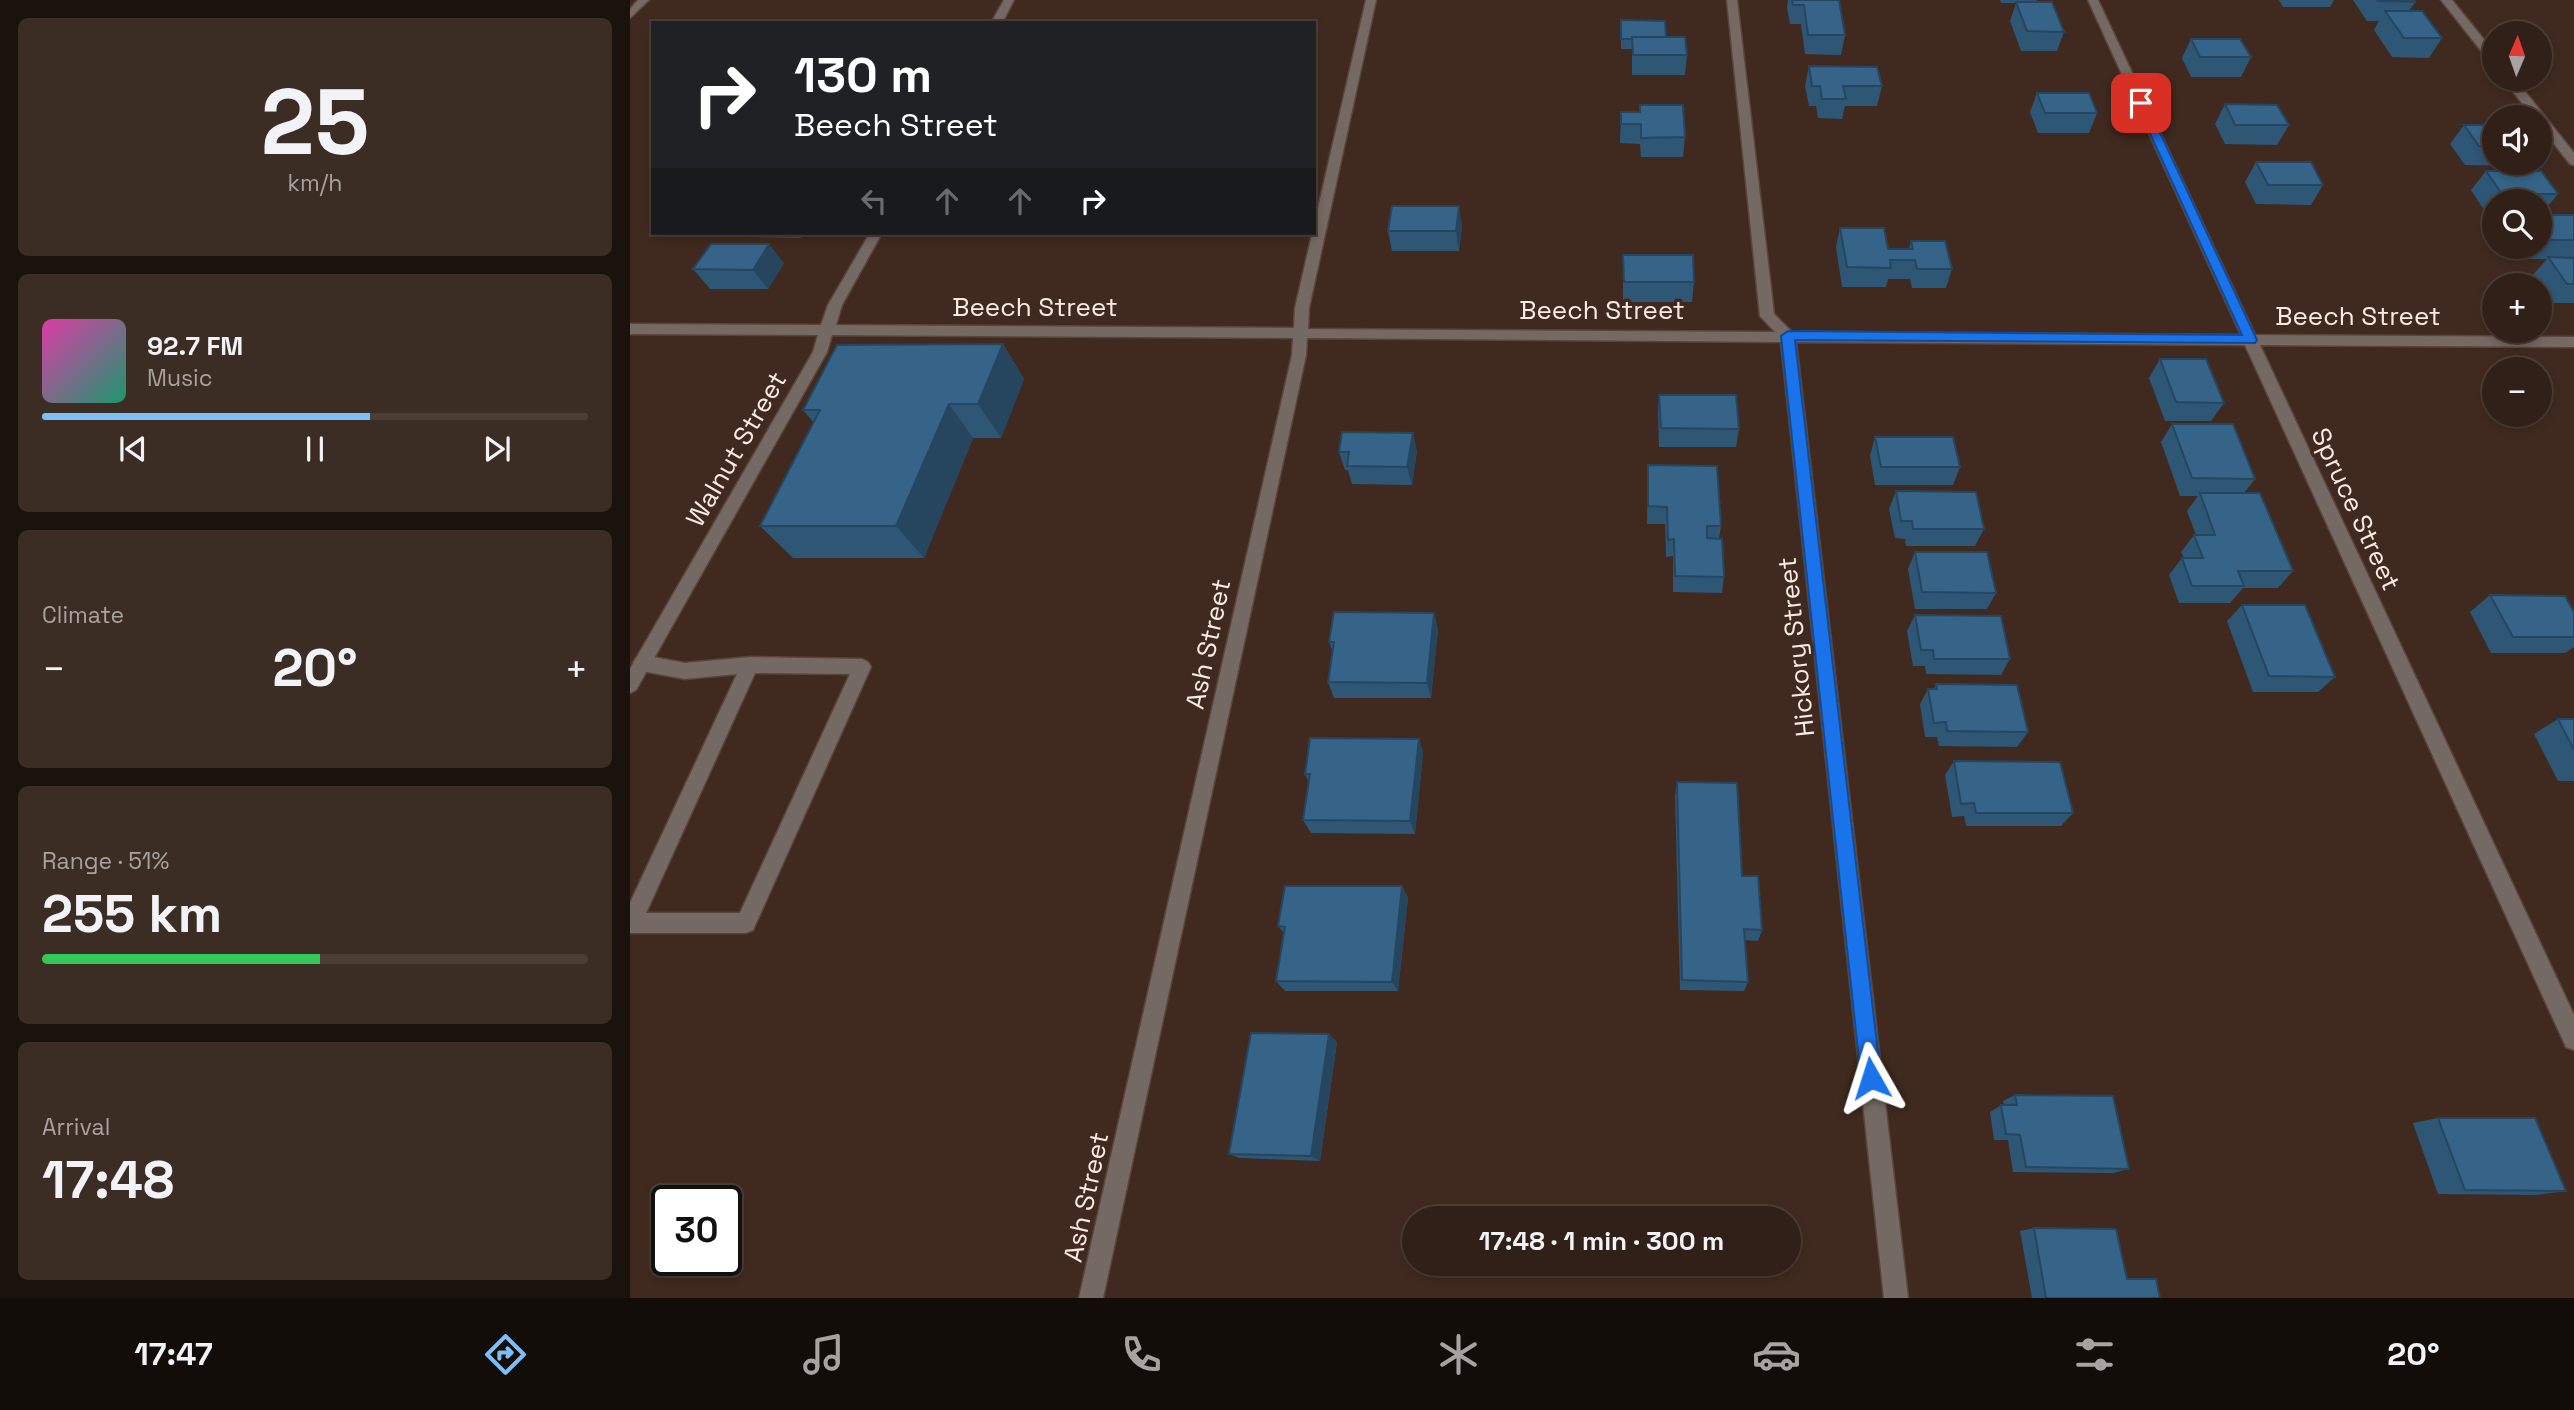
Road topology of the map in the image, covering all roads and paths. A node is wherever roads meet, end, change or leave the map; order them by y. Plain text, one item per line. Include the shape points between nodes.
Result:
1 (644, 0) edge
2 (1009, 0) edge
3 (1371, 0) edge
4 (1732, 0) edge
5 (2093, 0) edge
6 (2446, 0) edge
7 (630, 15) edge
8 (997, 21) edge
9 (2482, 45) edge
10 (2518, 91) edge
11 (2530, 105) edge
12 (2552, 133) edge
13 (2574, 161) edge
14 (875, 235) edge
15 (630, 329) edge
16 (826, 331) junction
17 (1298, 334) junction
18 (1788, 336) junction
19 (2251, 340) junction
20 (2574, 342) edge
21 (642, 663) junction
22 (750, 665) junction
23 (630, 685) edge
24 (631, 923) edge
25 (2574, 1040) edge
26 (1091, 1298) edge
27 (1896, 1298) edge

1 - 7 street
2 - 8 street
3 - 17 street, Ash Street
4 - 18 street via 1766,316
5 - 19 street, Spruce Street
6 - 9 street
10 - 11 street
12 - 13 street
14 - 16 street, Walnut Street via 835,305
15 - 16 street, Beech Street
16 - 17 street, Beech Street
16 - 21 street, Walnut Street via 820,352
17 - 18 street, Beech Street
17 - 26 street, Ash Street via 1299,355
18 - 19 street, Beech Street
18 - 27 street, Hickory Street
19 - 20 street, Beech Street
19 - 25 street, Spruce Street
21 - 22 street via 685,671
21 - 23 street, Walnut Street
22 - 24 street
22 - 24 street via 862,667 746,923

